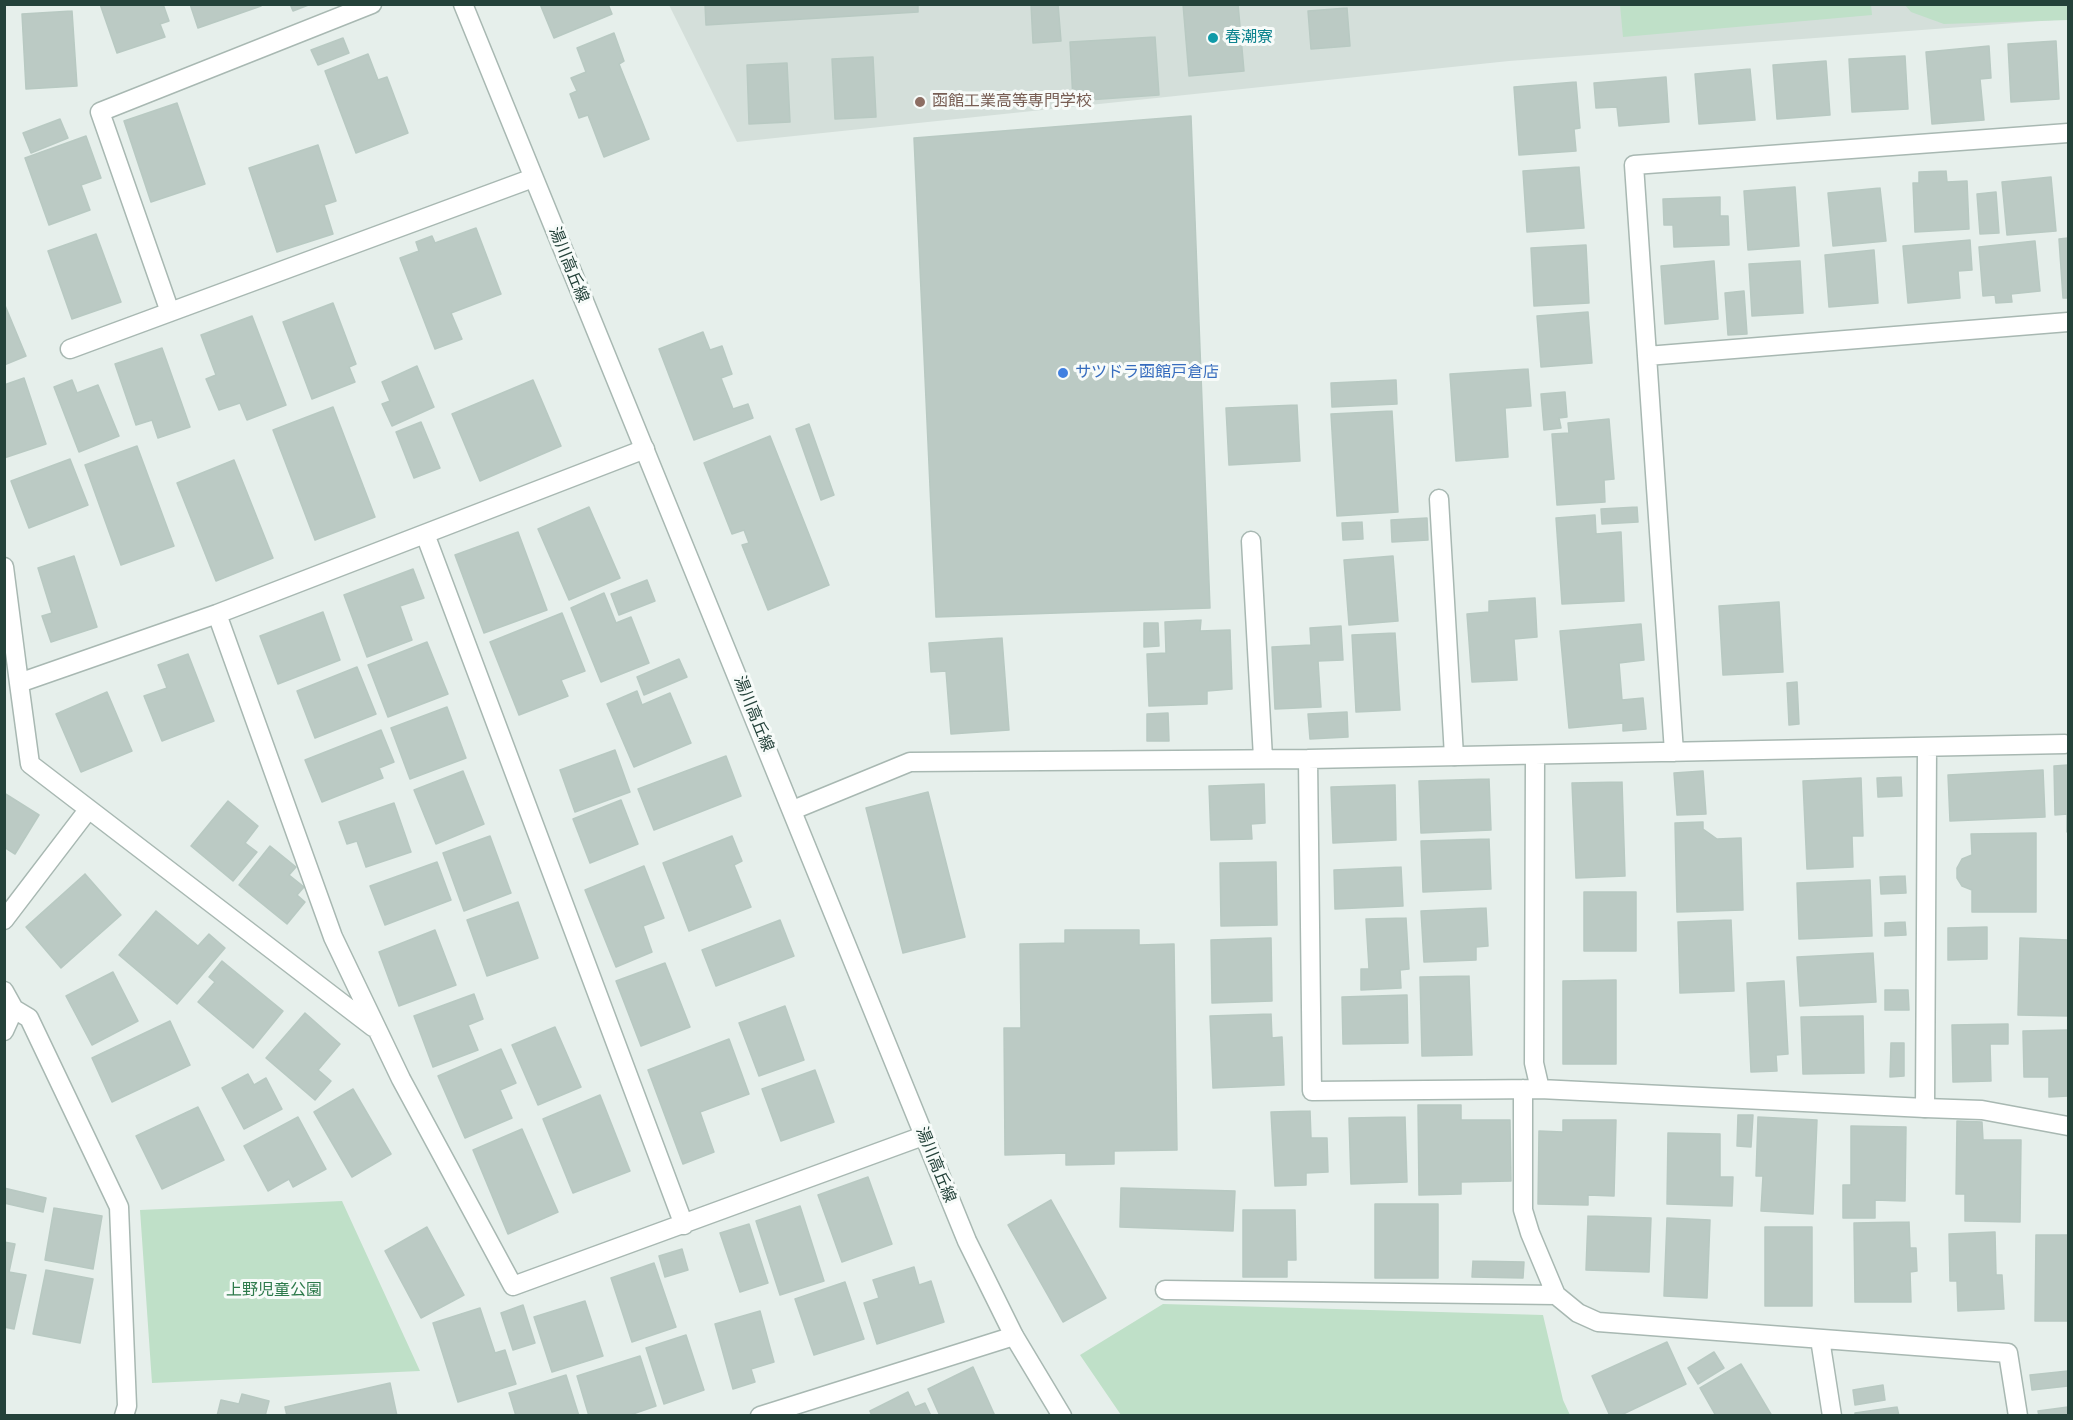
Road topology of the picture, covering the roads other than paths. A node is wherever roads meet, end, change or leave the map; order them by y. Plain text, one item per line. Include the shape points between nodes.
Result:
1 (372, 4) edge
2 (463, 4) edge
3 (2068, 134) edge
4 (533, 178) junction
5 (170, 312) junction
6 (2068, 322) edge
7 (70, 349) dead end
8 (1647, 356) junction
9 (645, 449) junction
10 (1439, 500) dead end
11 (425, 534) junction
12 (1251, 542) dead end
13 (4, 567) edge
14 (217, 614) junction
15 (19, 683) junction
16 (2065, 744) dead end
17 (1927, 748) junction
18 (1674, 752) junction
19 (1535, 755) junction
20 (1454, 756) junction
21 (1263, 758) junction
22 (1308, 759) junction
23 (88, 810) junction
24 (793, 810) junction
25 (4, 920) edge
26 (4, 991) edge
27 (14, 1009) junction
28 (376, 1029) junction
29 (4, 1031) edge
30 (1531, 1089) junction
31 (1926, 1108) junction
32 (2068, 1126) edge
33 (923, 1136) junction
34 (684, 1225) junction
35 (1165, 1290) dead end
36 (1556, 1295) junction
37 (1014, 1336) junction
38 (1820, 1339) junction
39 (124, 1416) edge
40 (760, 1416) edge
41 (1062, 1416) edge
42 (1832, 1416) edge
43 (2018, 1416) edge

1 - 5 street via 100,112
2 - 4 street, 湯川高丘線
3 - 8 street via 1634,165
4 - 5 street
4 - 9 street, 湯川高丘線
5 - 7 street
6 - 8 street
8 - 18 street
9 - 11 street
9 - 24 street, 湯川高丘線
10 - 20 street
11 - 14 street
11 - 34 street
12 - 21 street
13 - 15 street
14 - 15 street
14 - 28 street via 333,937
15 - 23 street via 30,764
16 - 17 street
17 - 18 street
17 - 31 street
18 - 19 street
19 - 20 street
19 - 30 street
20 - 22 street
21 - 22 street
21 - 24 street via 910,762
22 - 30 street via 1312,1091
23 - 25 street
23 - 28 street
24 - 33 street, 湯川高丘線
26 - 27 street
27 - 29 street
27 - 39 street via 29,1018 119,1207 127,1406
28 - 34 street via 513,1286
30 - 31 street
30 - 36 street via 1523,1210
31 - 32 street via 1982,1110
33 - 34 street
33 - 37 street, 湯川高丘線 via 967,1241
35 - 36 street
36 - 38 street via 1578,1313 1598,1322
37 - 40 street
37 - 41 street, 湯川高丘線
38 - 42 street
38 - 43 street via 2008,1353

